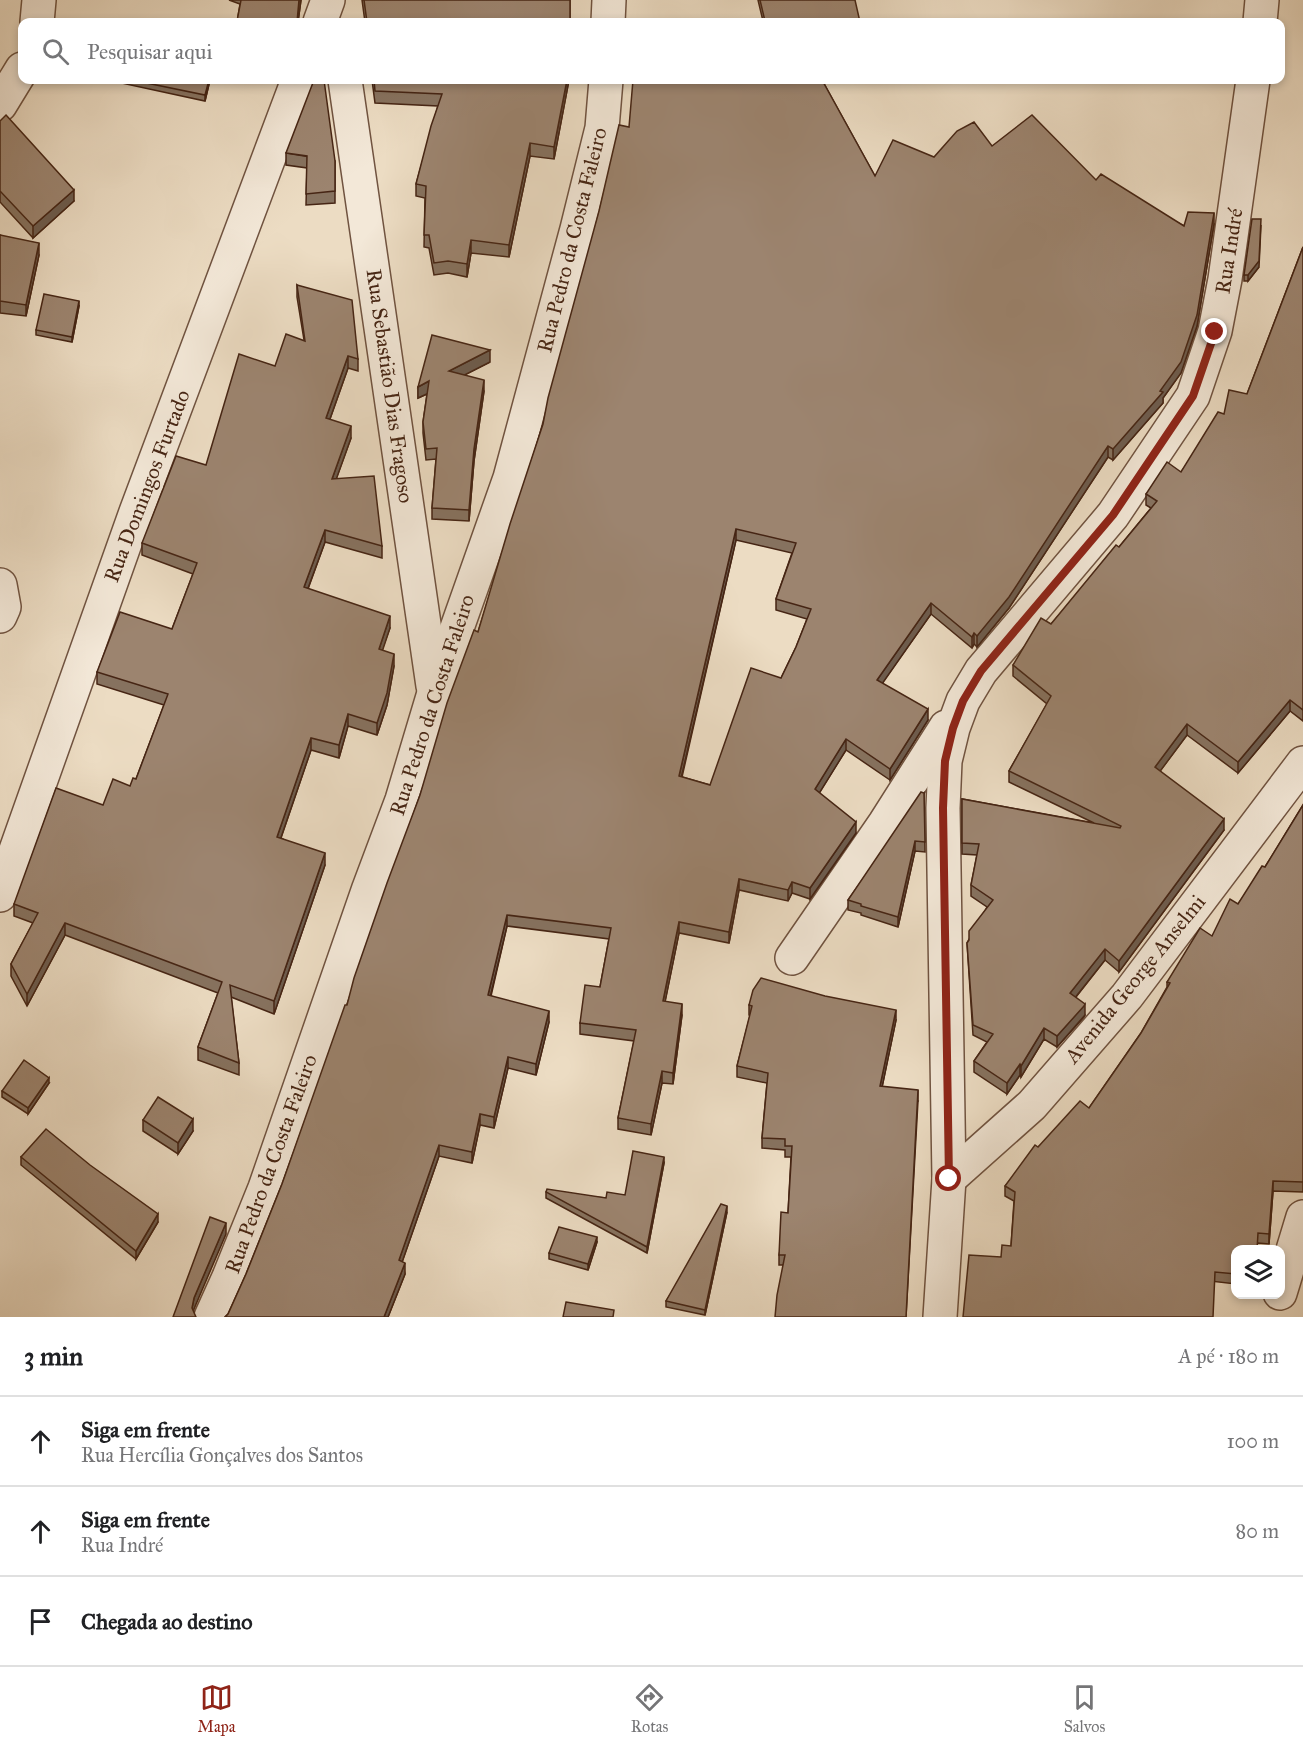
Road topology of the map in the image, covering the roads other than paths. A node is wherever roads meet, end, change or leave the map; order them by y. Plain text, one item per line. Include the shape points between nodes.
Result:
1 (39, 0) edge
2 (328, 0) edge
3 (334, 0) edge
4 (609, 0) edge
5 (1262, 0) edge
6 (37, 18) edge
7 (321, 18) edge
8 (336, 18) edge
9 (608, 18) edge
10 (1260, 18) edge
11 (18, 76) edge
12 (297, 84) edge
13 (346, 84) edge
14 (606, 84) edge
15 (1252, 84) edge
16 (0, 105) edge
17 (0, 585) edge
18 (0, 616) edge
19 (434, 693) junction
20 (963, 701) junction
21 (1303, 763) edge
22 (0, 895) edge
23 (792, 958) dead end
24 (949, 1179) junction
25 (1303, 1217) edge
26 (1285, 1277) edge
27 (1279, 1299) edge
28 (211, 1317) edge
29 (940, 1317) edge
30 (1275, 1317) edge

1 - 6 street
2 - 7 street
3 - 8 street
4 - 9 street
5 - 10 street
11 - 16 street
12 - 22 street, Rua Domingos Furtado via 136,513
13 - 19 street, Rua Sebastião Dias Fragoso
14 - 19 street, Rua Pedro da Costa Faleiro via 602,128 510,478
15 - 20 street, Rua Indré via 1215,332 1193,396 1113,515 981,671
17 - 18 street via 4,607
19 - 28 street, Rua Pedro da Costa Faleiro via 402,800 265,1188
20 - 23 street
20 - 24 street via 945,761 943,808
21 - 24 street, Avenida George Anselmi via 1127,996 1032,1105
24 - 29 street
25 - 26 street
27 - 30 street

